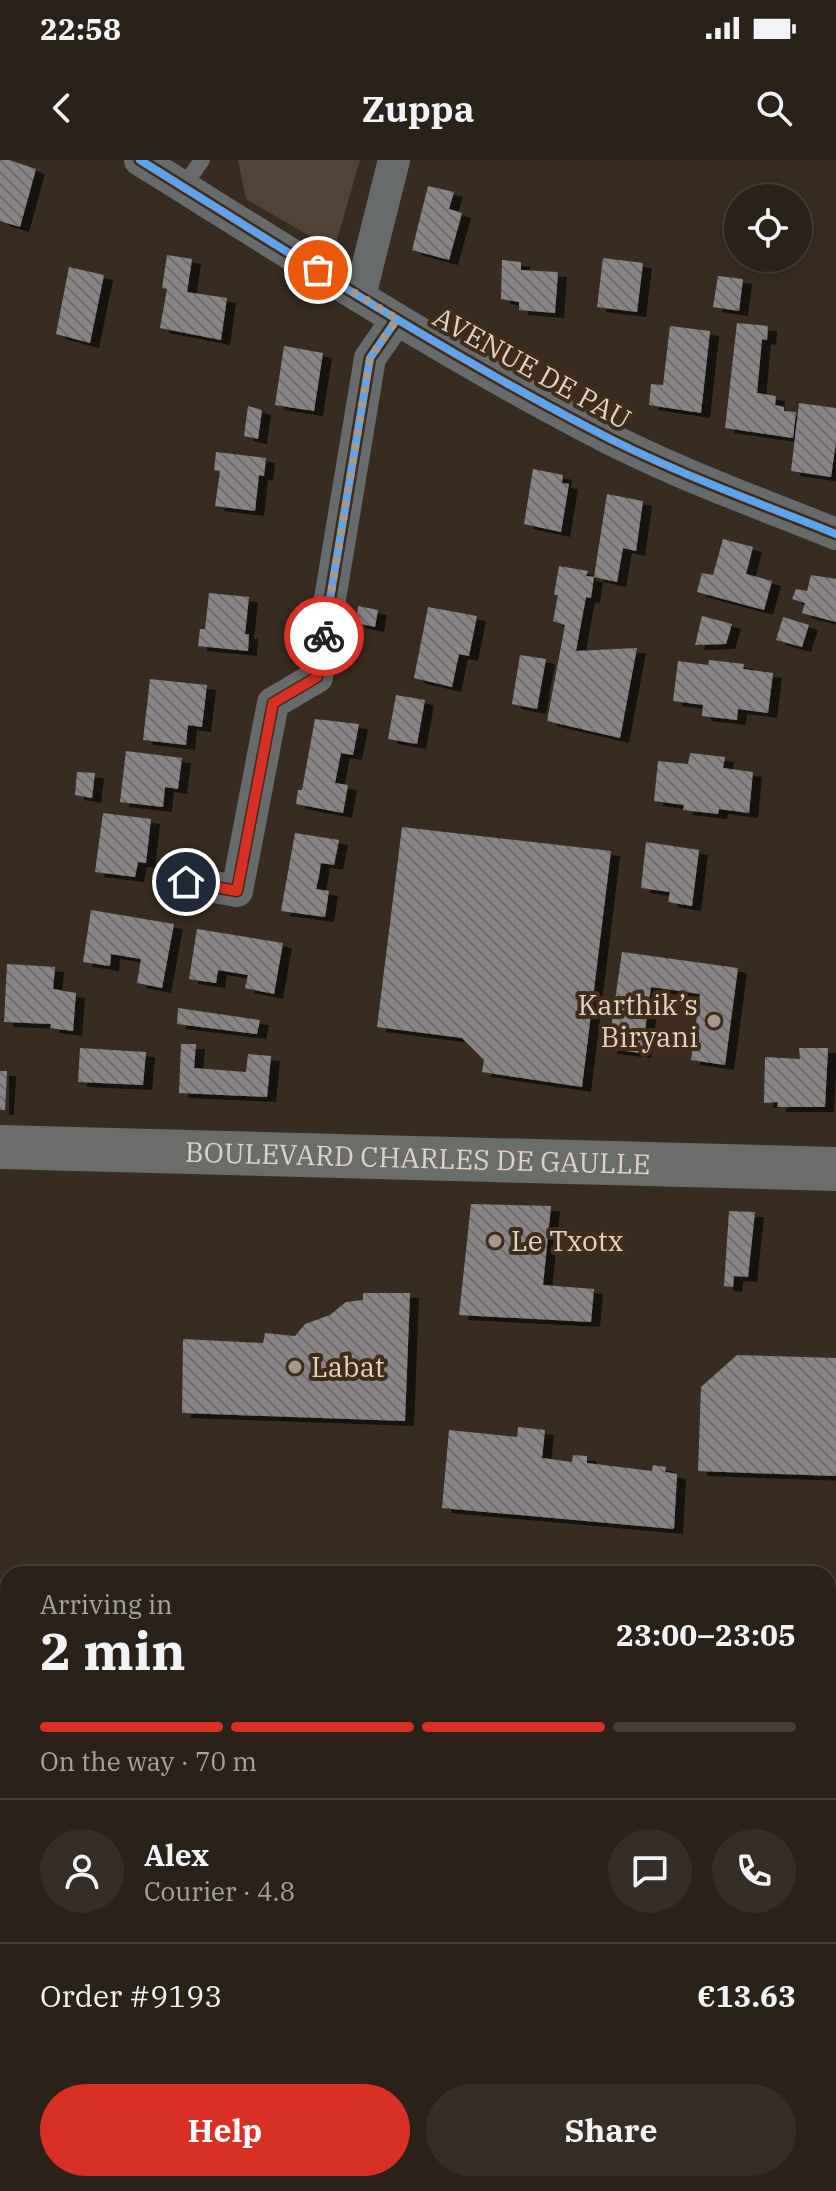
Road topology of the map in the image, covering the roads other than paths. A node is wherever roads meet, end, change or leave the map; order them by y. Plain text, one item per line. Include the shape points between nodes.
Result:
1 (140, 160) edge
2 (202, 160) edge
3 (394, 160) edge
4 (183, 187) junction
5 (360, 296) junction
6 (397, 319) junction
7 (836, 534) edge
8 (186, 882) dead end
9 (0, 1147) edge
10 (836, 1169) edge

1 - 4 street, AVENUE DE PAU
2 - 4 lane
3 - 5 street
4 - 5 street, AVENUE DE PAU
5 - 6 street, AVENUE DE PAU
6 - 7 street, AVENUE DE PAU via 592,430
6 - 8 street via 370,358 317,677 273,703 237,891
9 - 10 main road, BOULEVARD CHARLES DE GAULLE

